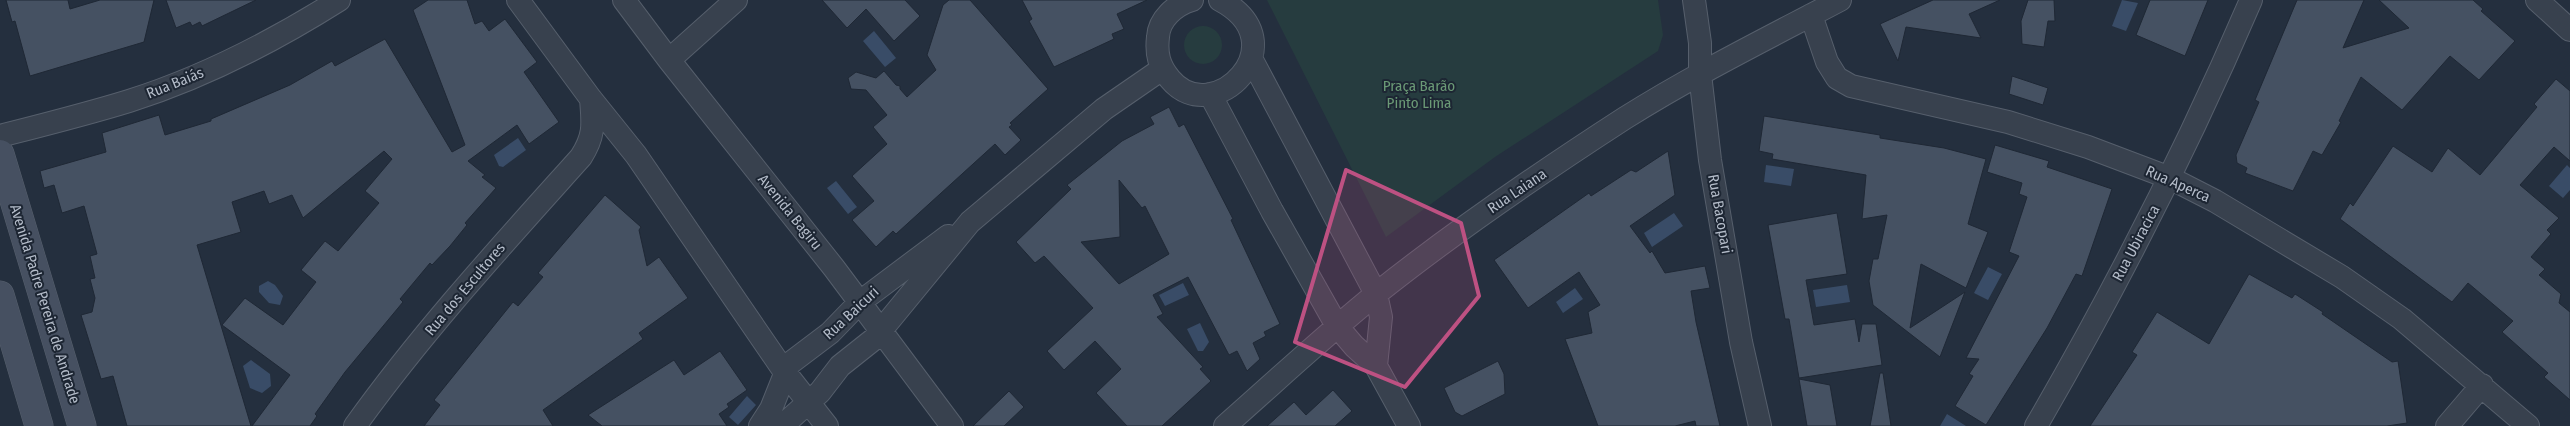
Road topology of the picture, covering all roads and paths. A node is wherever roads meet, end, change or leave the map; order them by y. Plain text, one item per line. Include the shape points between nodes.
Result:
1 (339, 0) edge
2 (518, 0) edge
3 (624, 0) edge
4 (736, 0) edge
5 (1192, 0) edge
6 (1220, 0) edge
7 (1694, 0) edge
8 (1840, 0) edge
9 (2251, 0) edge
10 (2537, 0) edge
11 (1163, 8) edge
12 (1811, 16) junction
13 (2570, 30) edge
14 (669, 60) junction
15 (1252, 60) junction
16 (1162, 69) junction
17 (1700, 74) junction
18 (1210, 94) junction
19 (591, 99) junction
20 (0, 136) edge
21 (632, 151) junction
22 (0, 154) edge
23 (581, 157) junction
24 (2170, 178) junction
25 (970, 222) junction
26 (1376, 294) junction
27 (0, 295) edge
28 (860, 302) junction
29 (1338, 326) junction
30 (881, 330) junction
31 (1376, 366) junction
32 (784, 371) junction
33 (2482, 385) junction
34 (809, 403) junction
35 (39, 426) edge
36 (82, 426) edge
37 (355, 426) edge
38 (760, 426) edge
39 (782, 426) edge
40 (827, 426) edge
41 (952, 426) edge
42 (1226, 426) edge
43 (1409, 426) edge
44 (1760, 426) edge
45 (2036, 426) edge
46 (2447, 426) edge
47 (2528, 426) edge

1 - 20 street, Rua Baiás via 261,44 189,79 130,101
2 - 19 street
3 - 14 street, Avenida Bagiru
4 - 14 street
5 - 11 street
6 - 15 street via 1236,8 1248,23 1253,41
7 - 17 street, Rua Bacopari via 1700,43
8 - 12 street, Rua Laiana
9 - 24 street, Rua Ubiracica
10 - 13 street
11 - 16 street via 1156,51
12 - 17 street, Rua Laiana via 1740,50
12 - 24 street, Rua Aperca via 1827,62 1837,78 1851,86 2008,122 2088,147
14 - 28 street, Avenida Bagiru
15 - 18 street via 1243,76 1228,88
15 - 26 street
16 - 18 street via 1174,84 1191,92
16 - 25 street, Rua Baicuri via 1104,109
17 - 26 street, Rua Laiana via 1626,118 1495,205
17 - 44 street, Rua Bacopari via 1710,160 1741,342
18 - 29 street
19 - 21 street
19 - 23 street, Rua dos Escultores via 591,142
21 - 23 street, Rua dos Escultores via 615,147 599,149
21 - 32 street
22 - 36 street, Avenida Padre Pereira de Andrade
23 - 37 street, Rua dos Escultores via 498,250
24 - 33 street, Rua Aperca via 2216,200 2342,277 2402,319
24 - 45 street, Rua Ubiracica
25 - 28 street, Rua Baicuri via 931,247
25 - 30 street, Rua Baicuri
26 - 29 street, Rua Laiana
26 - 31 street via 1381,317
27 - 35 street
28 - 30 street, Avenida Bagiru
28 - 32 street, Rua Baicuri via 830,333 796,357
29 - 31 street
29 - 42 street, Rua Laiana
30 - 34 street, Rua Baicuri via 866,347 840,366
30 - 41 street, Avenida Bagiru
31 - 43 street
32 - 34 street
32 - 38 street, Rua Baicuri via 777,395
33 - 46 street
33 - 47 street, Rua Aperca
34 - 39 street, Rua Baicuri
34 - 40 street

